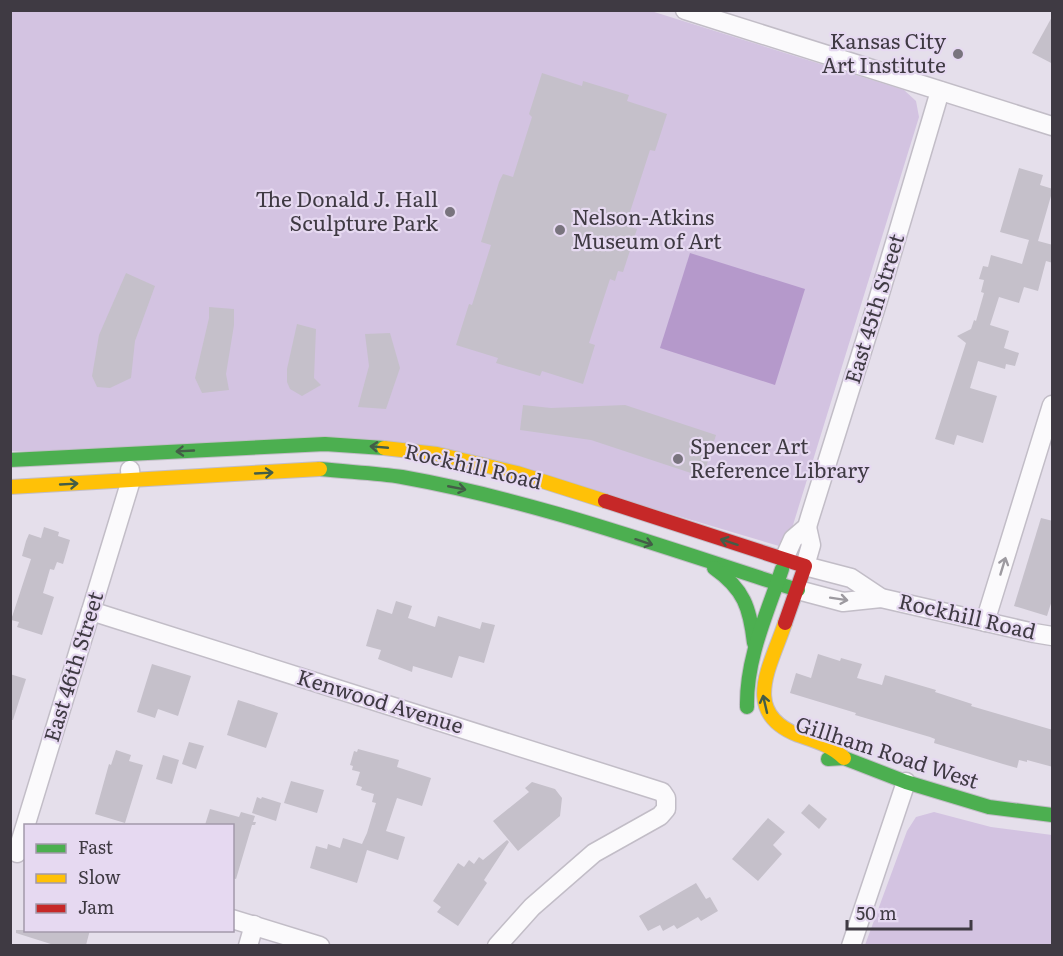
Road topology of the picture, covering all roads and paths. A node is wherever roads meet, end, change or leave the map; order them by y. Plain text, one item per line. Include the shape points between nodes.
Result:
1 (685, 10) edge
2 (940, 91) junction
3 (1053, 126) edge
4 (1053, 405) edge
5 (129, 454) junction
6 (10, 460) edge
7 (131, 480) junction
8 (10, 487) edge
9 (807, 527) junction
10 (784, 560) junction
11 (701, 561) junction
12 (805, 566) junction
13 (777, 584) junction
14 (798, 590) junction
15 (881, 597) junction
16 (91, 611) junction
17 (986, 622) junction
18 (1053, 636) edge
19 (755, 648) junction
20 (753, 719) dead end
21 (780, 741) dead end
22 (844, 758) junction
23 (906, 782) junction
24 (1053, 814) edge
25 (27, 824) edge
26 (24, 833) edge
27 (18, 853) edge
28 (234, 920) edge
29 (254, 926) junction
30 (248, 945) edge
31 (320, 945) edge
32 (497, 945) edge
33 (851, 945) edge

1 - 2 street
2 - 3 street
2 - 9 street, East 45th Street
17 -> 4 street
5 - 6 main road, Rockhill Road
5 - 7 street
10 -> 5 main road, Rockhill Road via 517,473 437,454 326,444
8 -> 7 main road, Rockhill Road
7 -> 11 main road, Rockhill Road via 316,469 400,477 480,493
7 - 16 street, East 46th Street
9 - 10 street, East 45th Street via 793,539
9 - 12 street, East 45th Street via 811,545
10 - 12 main road, Rockhill Road
10 - 13 main road, East 45th Street
11 - 13 main road, Rockhill Road
11 - 19 main road via 740,589 750,615
12 - 14 main road, East 45th Street
12 - 15 street, Rockhill Road via 850,578
13 - 14 main road, Rockhill Road
13 - 19 main road, East 45th Street
14 -> 15 street, Rockhill Road via 843,602
22 -> 14 main road, East 45th Street via 834,748 780,726 765,710 764,685
15 - 17 street, Rockhill Road
16 - 25 street, East 46th Street
16 - 32 street, Kenwood Avenue via 662,792 666,809 660,816 594,853 531,907
17 - 18 street, Rockhill Road
19 - 20 main road via 746,696
21 - 22 main road, Gillham Road West via 830,760
22 - 23 main road, Gillham Road West
23 - 24 main road, Gillham Road West via 989,807
23 - 33 street
26 - 27 street, East 46th Street
28 - 29 street
29 - 30 street
29 - 31 street

